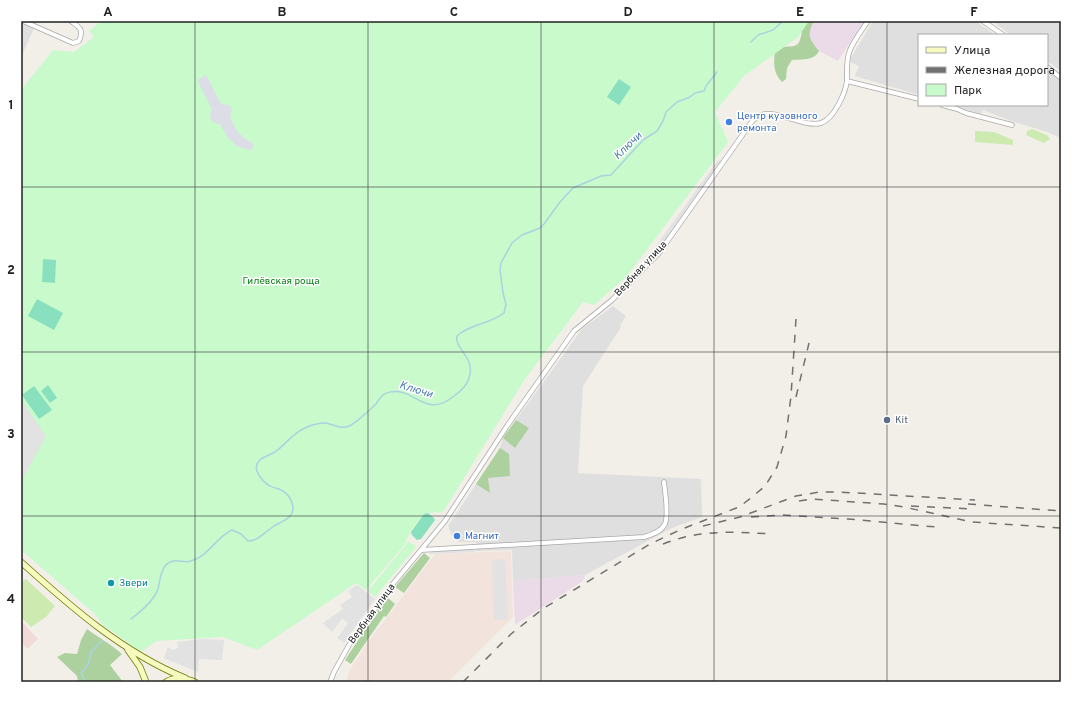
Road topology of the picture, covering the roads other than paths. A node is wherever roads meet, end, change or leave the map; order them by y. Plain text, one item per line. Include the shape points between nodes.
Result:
1 (23, 21) edge
2 (71, 21) edge
3 (868, 21) edge
4 (983, 21) edge
5 (1002, 34) edge
6 (1048, 68) edge
7 (1061, 78) edge
8 (847, 81) junction
9 (918, 99) edge
10 (946, 106) edge
11 (1012, 125) dead end
12 (664, 482) dead end
13 (421, 550) junction
14 (21, 562) edge
15 (122, 644) junction
16 (184, 678) junction
17 (146, 682) edge
18 (166, 682) edge
19 (195, 682) edge
20 (330, 682) edge

1 - 2 street via 73,43 79,41 82,34 81,29
3 - 8 street, Вербная улица via 850,48
4 - 5 street
6 - 7 street
8 - 9 street
8 - 13 street, Вербная улица via 843,96 835,110 822,122 812,124 769,114 754,120 659,253 612,300 574,331 445,521
10 - 11 street
12 - 13 street via 664,525 654,534 644,537
13 - 20 street, Вербная улица via 349,645
14 - 15 street via 69,605
15 - 16 street
15 - 17 street via 138,663
16 - 18 street
16 - 19 street

